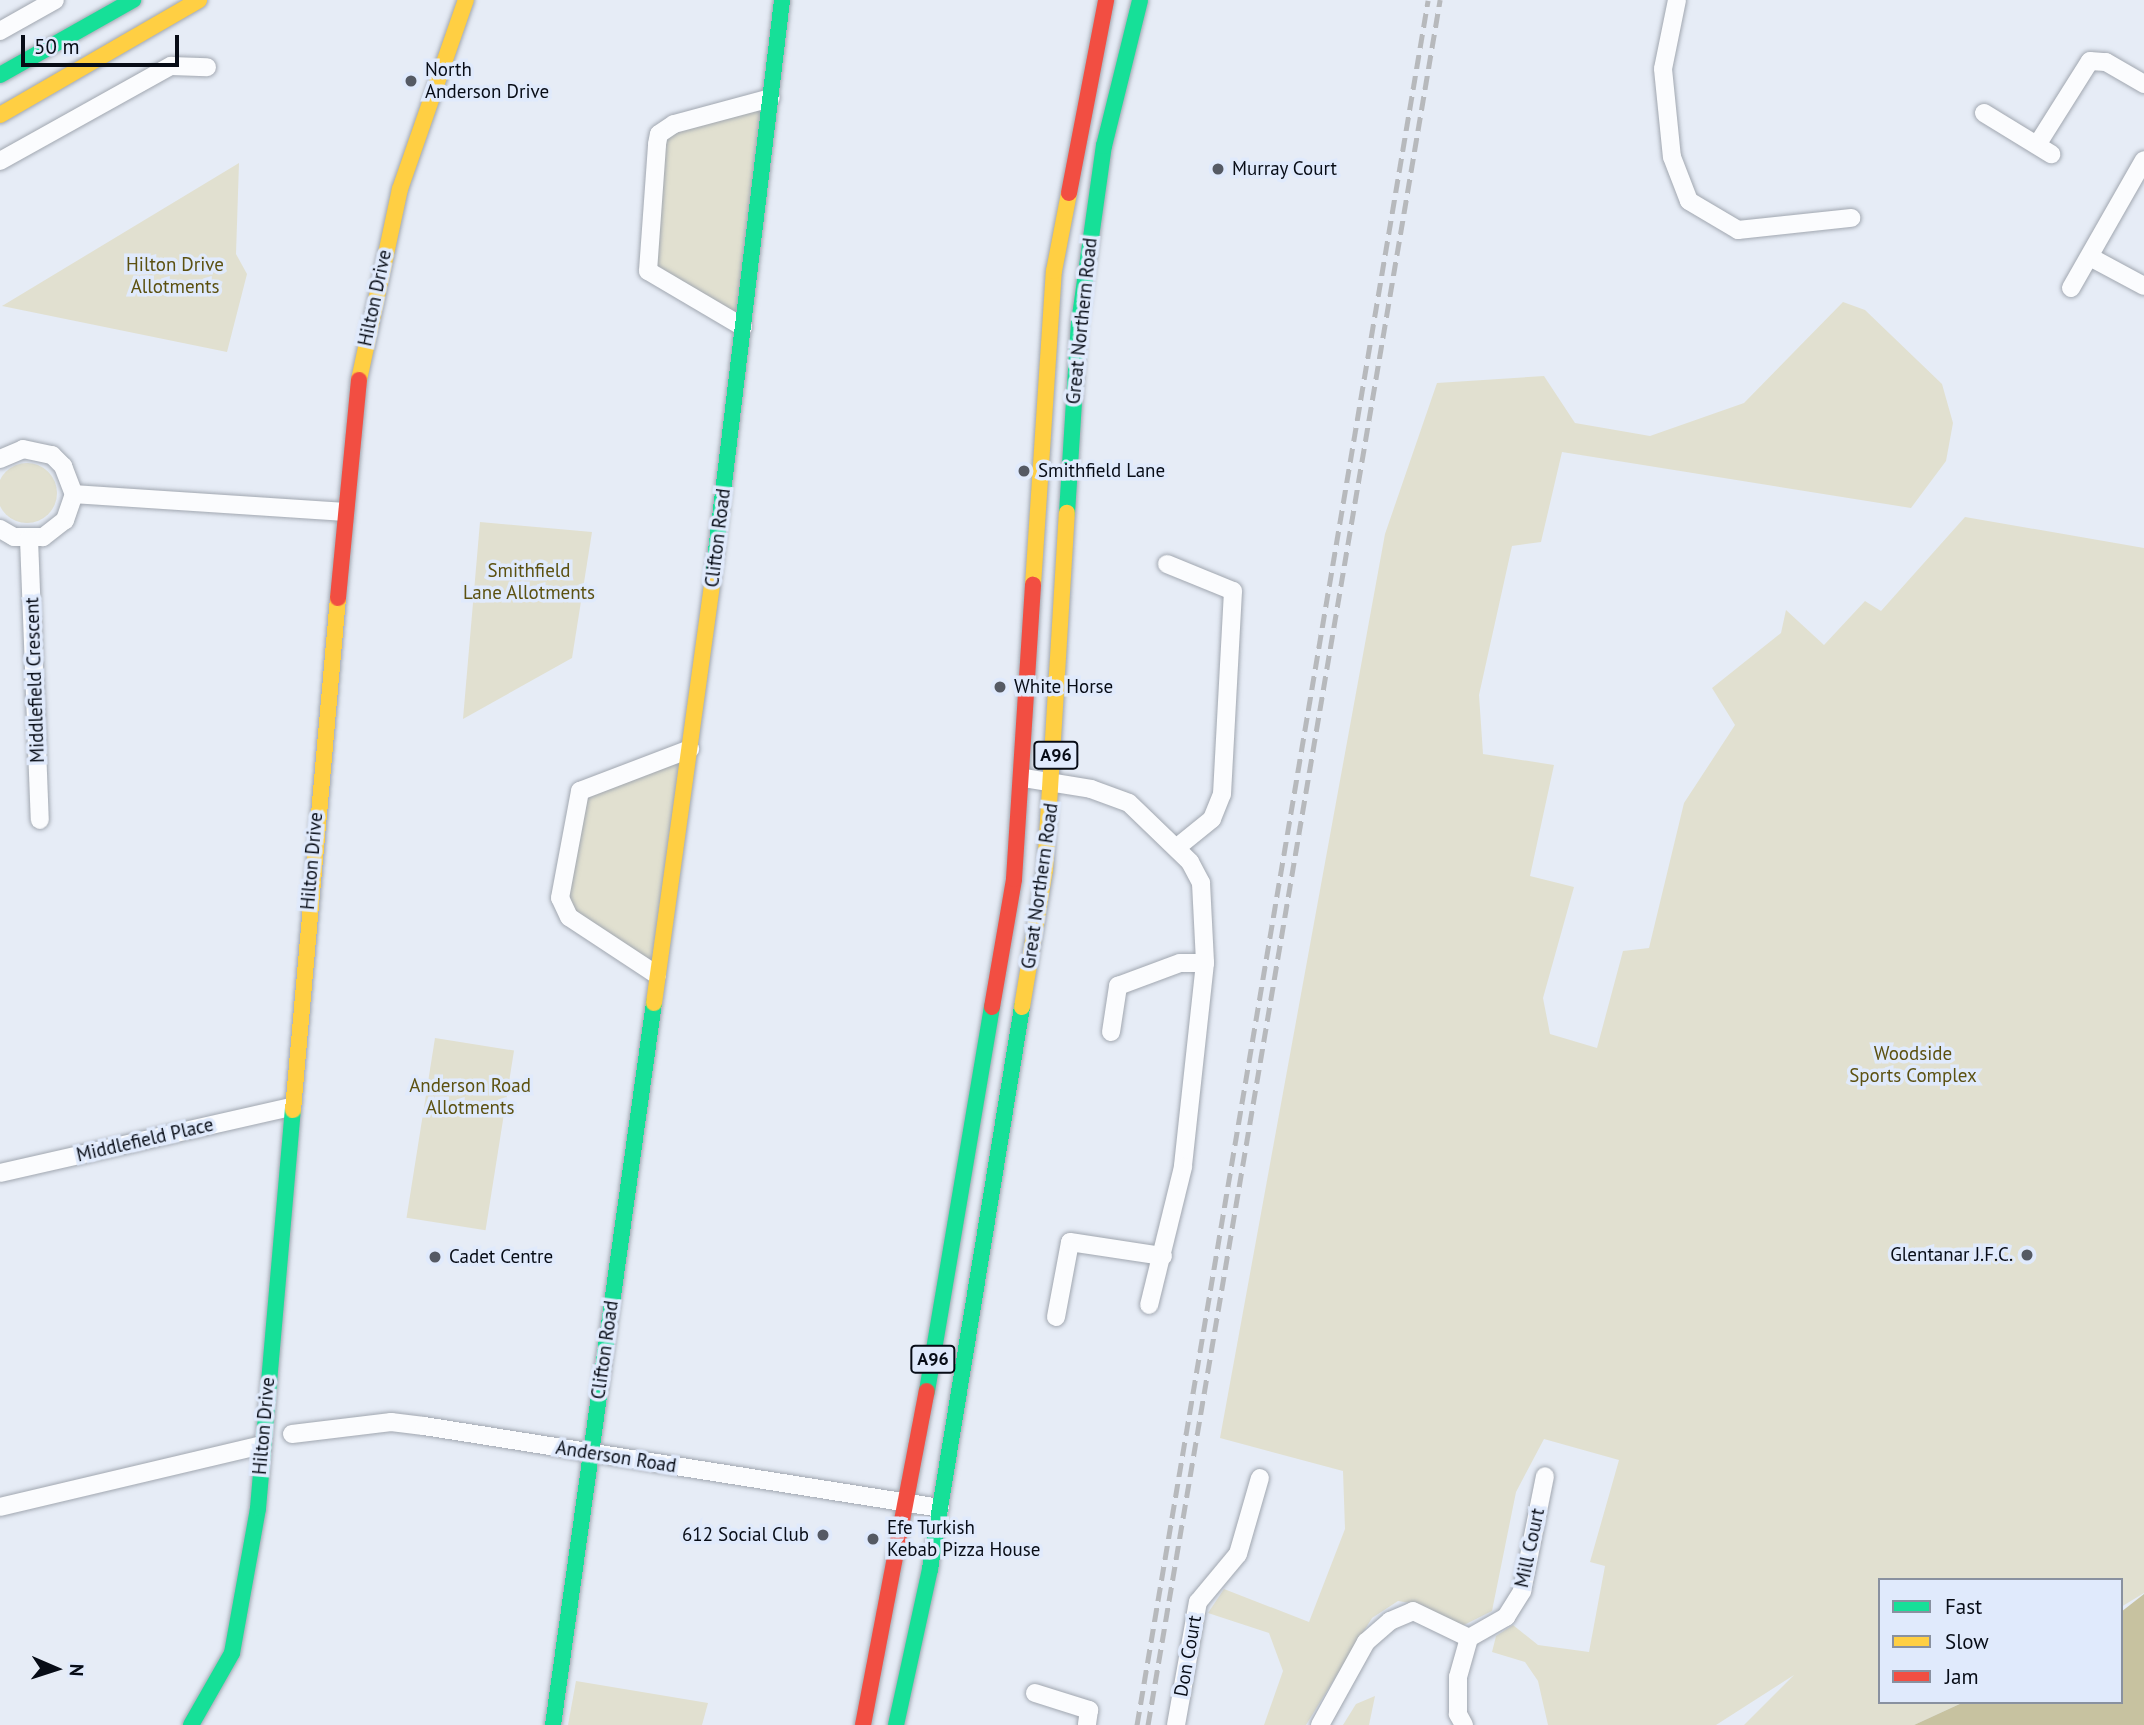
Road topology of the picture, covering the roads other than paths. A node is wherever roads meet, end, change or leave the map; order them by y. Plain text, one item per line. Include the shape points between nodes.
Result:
1 (55, 0) edge
2 (133, 0) edge
3 (199, 0) edge
4 (466, 0) edge
5 (782, 0) edge
6 (1106, 0) edge
7 (1140, 0) edge
8 (1677, 0) edge
9 (0, 31) edge
10 (207, 67) dead end
11 (0, 75) edge
12 (2142, 76) edge
13 (771, 98) junction
14 (1984, 113) dead end
15 (0, 115) edge
16 (2144, 160) edge
17 (0, 161) edge
18 (1851, 218) dead end
19 (2090, 257) junction
20 (2144, 286) edge
21 (2071, 288) dead end
22 (743, 327) junction
23 (0, 459) edge
24 (74, 494) junction
25 (344, 512) junction
26 (0, 529) edge
27 (29, 539) junction
28 (1167, 564) dead end
29 (690, 749) junction
30 (1024, 778) junction
31 (1054, 782) junction
32 (40, 820) dead end
33 (1176, 848) junction
34 (1205, 963) junction
35 (657, 975) junction
36 (1111, 1032) dead end
37 (290, 1107) junction
38 (0, 1173) edge
39 (1163, 1256) junction
40 (1149, 1305) dead end
41 (1056, 1317) dead end
42 (292, 1434) dead end
43 (261, 1445) junction
44 (590, 1454) junction
45 (1545, 1476) dead end
46 (1260, 1478) dead end
47 (908, 1504) junction
48 (0, 1507) edge
49 (940, 1508) junction
50 (1469, 1638) junction
51 (1035, 1693) dead end
52 (191, 1725) edge
53 (553, 1725) edge
54 (863, 1725) edge
55 (895, 1725) edge
56 (1087, 1725) edge
57 (1176, 1725) edge
58 (1320, 1725) edge
59 (1464, 1725) edge

1 - 9 street
2 - 11 main road
3 - 15 main road
4 - 25 main road, Hilton Drive via 426,101 370,306
5 - 13 main road, Clifton Road
6 - 30 main road, Great Northern Road / A96 via 1062,215 1044,400
7 - 31 main road, Great Northern Road / A96 via 1104,146 1080,311
8 - 18 street via 1663,69 1672,157 1689,201 1738,230
10 - 17 street via 171,66
12 - 14 street via 2090,61 2044,149
13 - 22 main road, Clifton Road
13 - 22 street via 674,124 659,134 657,144 648,271
16 - 19 street
19 - 20 street
19 - 21 street
22 - 29 main road, Clifton Road
23 - 24 street via 23,449 52,456 64,466
24 - 25 street
24 - 27 street via 60,525
25 - 37 main road, Hilton Drive
26 - 27 street
27 - 32 street, Middlefield Crescent
28 - 33 street via 1233,591 1222,794 1212,819
29 - 35 main road, Clifton Road
29 - 35 street via 580,791 559,898 569,917
30 - 31 street
30 - 47 main road, Great Northern Road / A96 via 1005,932
31 - 33 street via 1129,803
31 - 49 main road, Great Northern Road / A96
33 - 34 street via 1201,883
34 - 36 street via 1180,963 1118,986
34 - 39 street via 1183,1167
35 - 44 main road, Clifton Road
37 - 38 street, Middlefield Place
37 - 43 main road, Hilton Drive
39 - 40 street
39 - 41 street via 1070,1242
42 - 44 street, Anderson Road via 391,1422
43 - 48 street
43 - 52 main road, Hilton Drive via 232,1653
44 - 47 street, Anderson Road
44 - 53 main road, Clifton Road
45 - 50 street, Mill Court via 1522,1591 1506,1617
46 - 57 street, Don Court via 1238,1554 1198,1602
47 - 49 street, Anderson Road
47 - 54 main road, Great Northern Road / A96
49 - 55 main road, Great Northern Road / A96
50 - 58 street via 1413,1611 1366,1643
50 - 59 street via 1458,1677 1458,1714
51 - 56 street via 1089,1710

